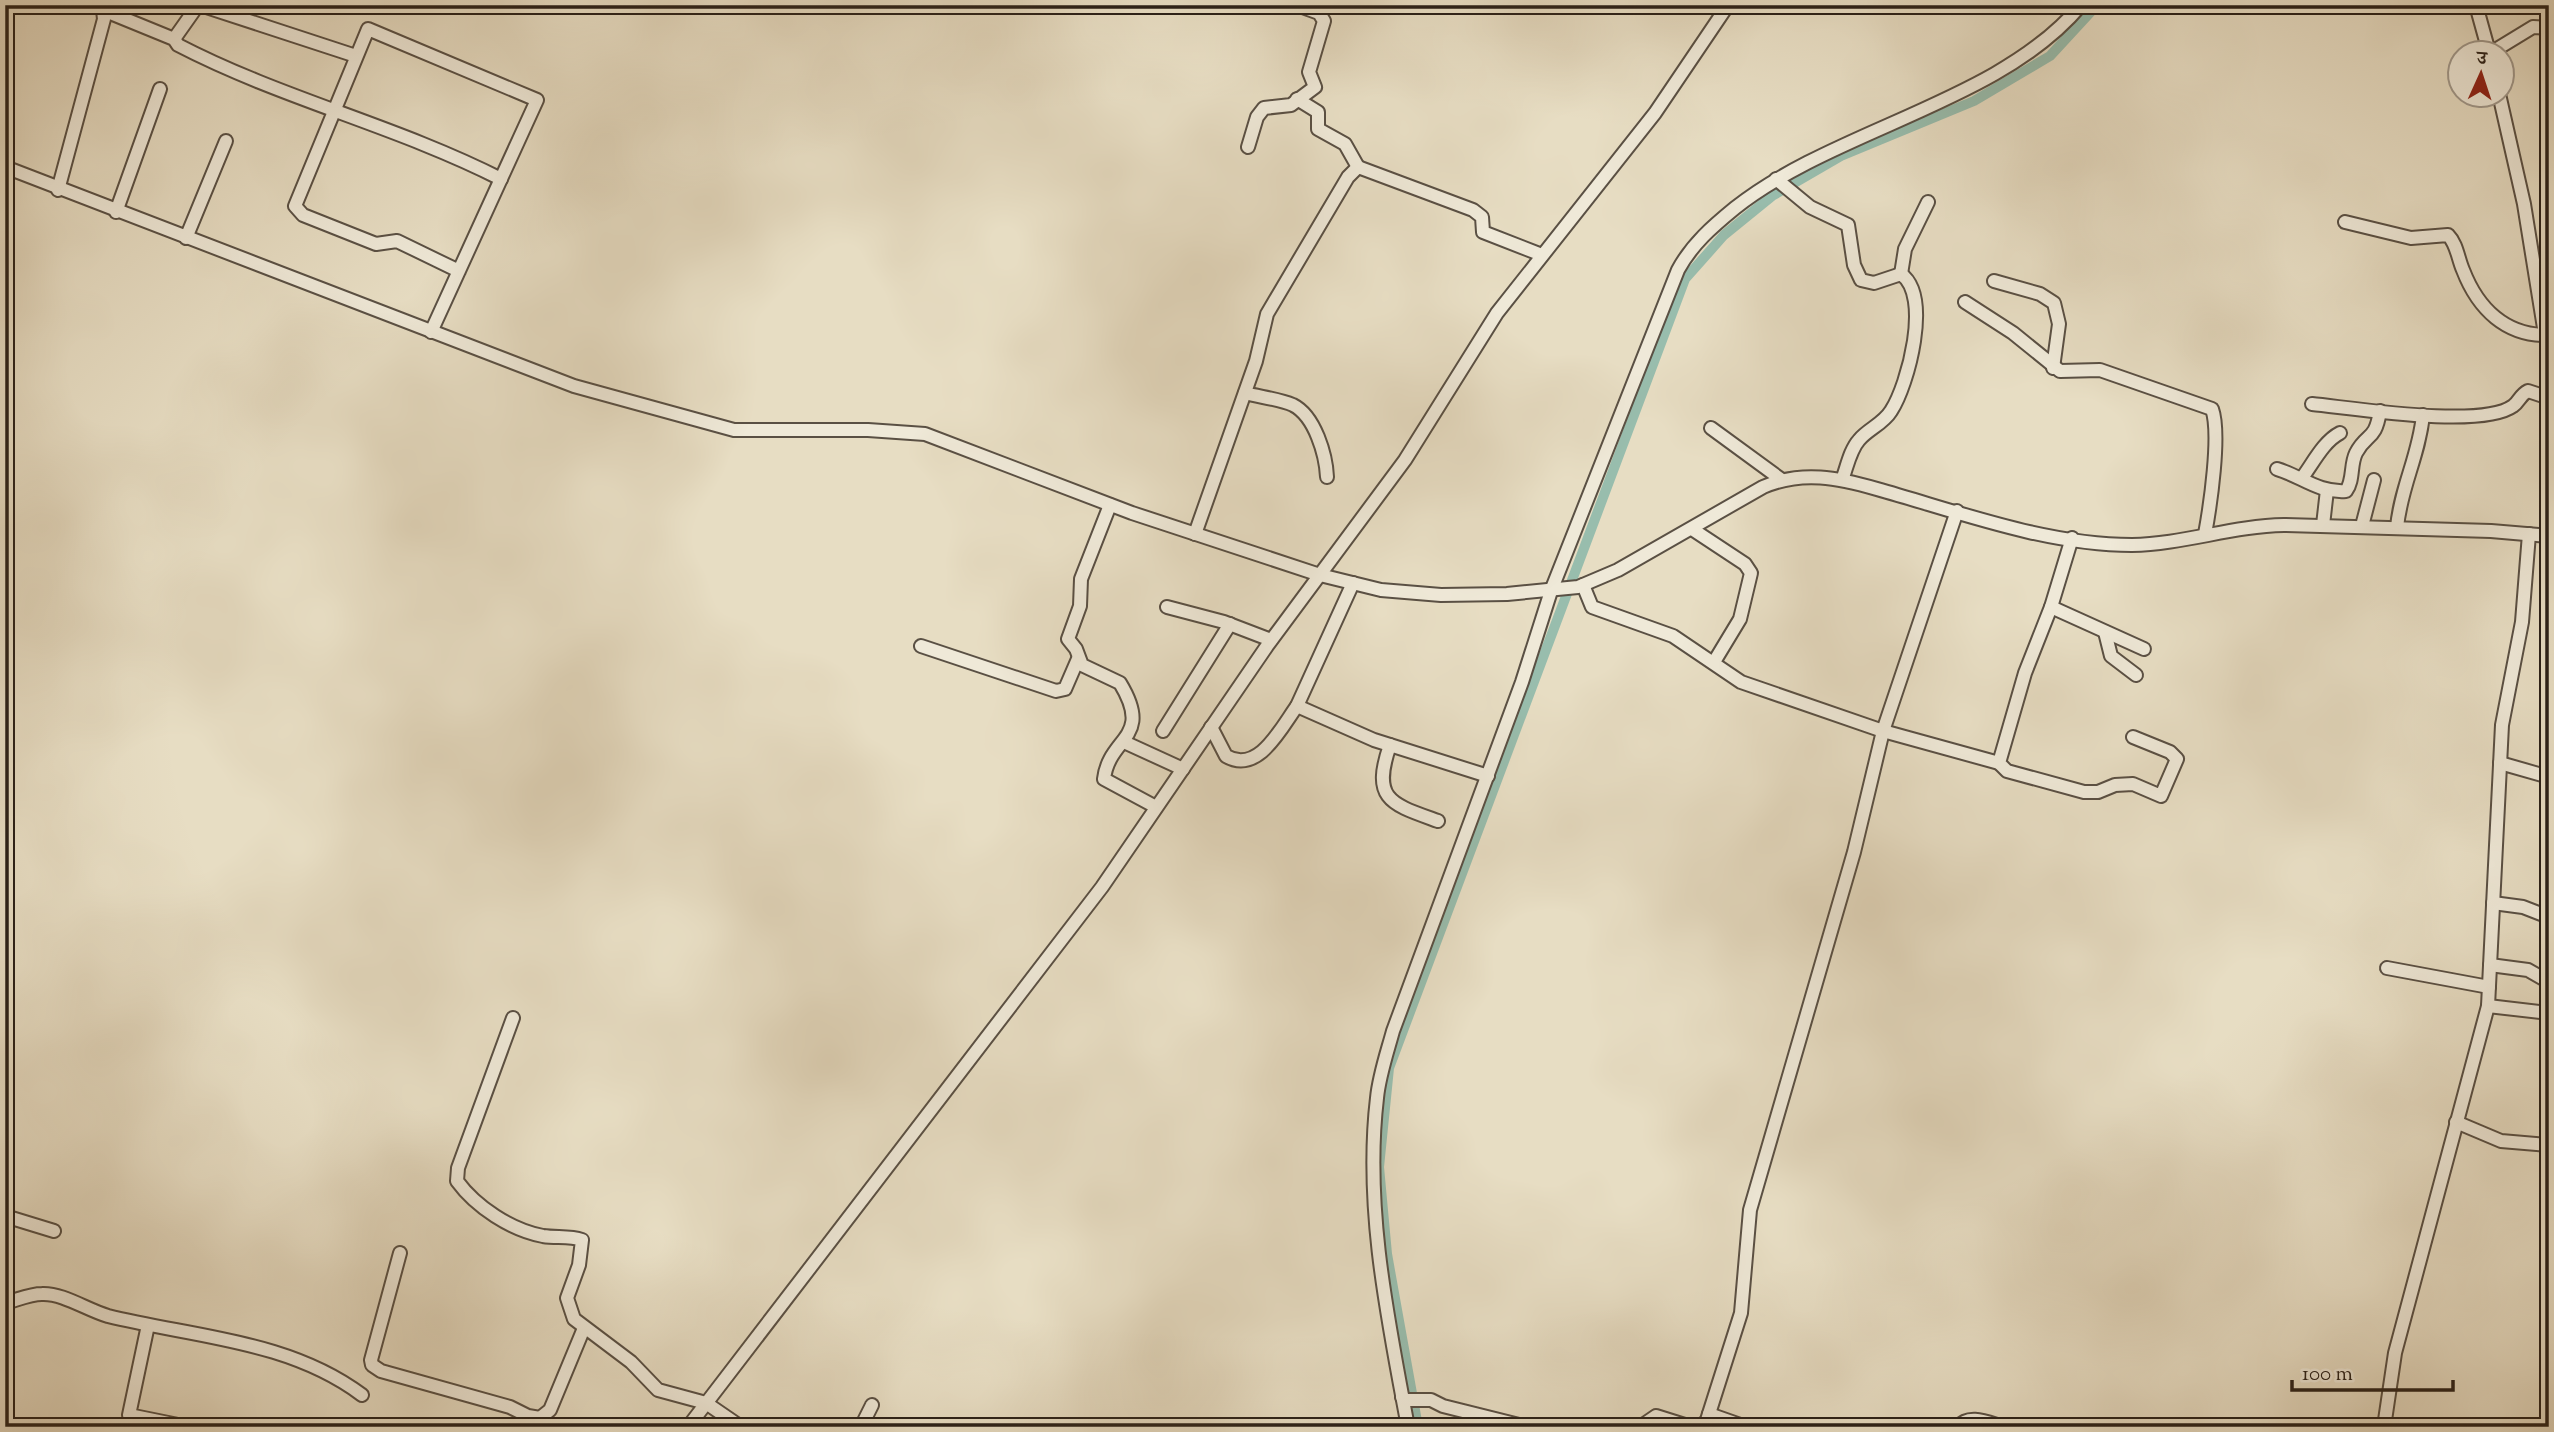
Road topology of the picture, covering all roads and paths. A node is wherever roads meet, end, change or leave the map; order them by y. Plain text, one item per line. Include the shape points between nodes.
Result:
1 (199, 5) edge
2 (1297, 5) edge
3 (1728, 5) edge
4 (2081, 5) edge
5 (2476, 5) edge
6 (100, 8) edge
7 (2549, 28) edge
8 (2486, 38) edge
9 (2514, 38) edge
10 (174, 39) junction
11 (356, 56) junction
12 (160, 89) dead end
13 (1297, 99) junction
14 (2502, 108) edge
15 (333, 111) junction
16 (226, 141) dead end
17 (1248, 147) dead end
18 (5, 167) edge
19 (1357, 167) junction
20 (501, 179) junction
21 (1778, 181) junction
22 (58, 190) junction
23 (1928, 202) dead end
24 (116, 212) junction
25 (2345, 222) dead end
26 (186, 238) junction
27 (1542, 255) junction
28 (459, 271) junction
29 (1901, 274) junction
30 (1994, 281) dead end
31 (1965, 302) dead end
32 (431, 332) junction
33 (2549, 335) edge
34 (2053, 368) junction
35 (1245, 393) junction
36 (2549, 398) edge
37 (2312, 404) dead end
38 (2381, 411) junction
39 (2423, 415) junction
40 (1711, 428) dead end
41 (2340, 433) dead end
42 (2277, 469) dead end
43 (1327, 477) dead end
44 (2302, 478) junction
45 (1782, 480) junction
46 (1842, 480) junction
47 (2374, 480) dead end
48 (2327, 491) junction
49 (1111, 505) junction
50 (1956, 511) junction
51 (2323, 525) junction
52 (2362, 526) junction
53 (2397, 527) junction
54 (1692, 529) junction
55 (1195, 534) junction
56 (2205, 534) junction
57 (2529, 534) junction
58 (2549, 536) edge
59 (2072, 538) junction
60 (1320, 575) junction
61 (1353, 583) junction
62 (1580, 586) junction
63 (1556, 589) junction
64 (1167, 607) dead end
65 (2051, 607) junction
66 (1230, 624) junction
67 (2105, 632) junction
68 (1271, 640) junction
69 (921, 646) dead end
70 (2144, 649) dead end
71 (1078, 659) junction
72 (1714, 662) junction
73 (2136, 675) dead end
74 (1297, 706) junction
75 (1211, 727) junction
76 (1163, 731) dead end
77 (1883, 732) junction
78 (2133, 737) dead end
79 (1124, 742) junction
80 (1390, 745) junction
81 (1998, 763) junction
82 (2500, 763) junction
83 (1183, 769) junction
84 (1488, 776) junction
85 (2549, 776) edge
86 (1156, 807) junction
87 (1438, 821) dead end
88 (2493, 903) junction
89 (2549, 917) edge
90 (2490, 965) junction
91 (2387, 968) dead end
92 (2549, 982) edge
93 (2489, 987) junction
94 (2488, 1006) junction
95 (2549, 1013) edge
96 (513, 1018) dead end
97 (2456, 1122) junction
98 (2549, 1145) edge
99 (5, 1216) edge
100 (54, 1231) dead end
101 (400, 1253) dead end
102 (5, 1303) edge
103 (148, 1325) junction
104 (584, 1328) junction
105 (362, 1395) dead end
106 (1404, 1399) junction
107 (706, 1404) junction
108 (873, 1405) dead end
109 (1709, 1414) junction
110 (188, 1427) edge
111 (688, 1427) edge
112 (741, 1427) edge
113 (861, 1427) edge
114 (1408, 1427) edge
115 (1527, 1427) edge
116 (1640, 1427) edge
117 (1691, 1427) edge
118 (1701, 1427) edge
119 (1746, 1427) edge
120 (1958, 1427) edge
121 (2004, 1427) edge
122 (2384, 1427) edge

1 - 10 street
1 - 11 street
2 - 13 street via 1319,13 1324,21 1309,72 1315,87
3 - 27 street via 1655,113
4 - 21 street via 2057,29 2002,68 1926,108 1808,160
5 - 8 street
6 - 10 street
6 - 22 street via 104,19
7 - 9 street via 2533,27
10 - 15 street via 225,69
11 - 15 street
11 - 20 street via 368,29 537,100
12 - 24 street
13 - 17 street via 1291,105 1264,108
13 - 19 street via 1318,113 1318,129 1345,144
14 - 33 street
15 - 20 street via 446,151
15 - 28 street via 298,194 297,210 376,244 397,241
16 - 26 street
18 - 22 street
19 - 27 street via 1473,210 1482,217 1483,232
19 - 35 street via 1275,299
20 - 28 street
21 - 29 street via 1800,199 1848,225 1861,280 1874,283
21 - 63 street via 1718,222 1688,251
22 - 24 street
23 - 29 street via 1908,243
24 - 26 street
25 - 33 street via 2411,238 2448,235 2473,290 2494,317 2522,334
26 - 32 street
27 - 60 street via 1497,313 1405,460
28 - 32 street
29 - 46 street via 1911,284 1916,306 1910,356 1891,412 1857,442
30 - 34 street via 2040,294 2054,303 2059,324
31 - 34 street via 2013,333
32 - 49 street via 574,386 734,430 925,434
34 - 56 street via 2100,370 2212,409 2211,503
35 - 43 street via 1293,405 1306,416 1325,456
35 - 55 street
36 - 39 street via 2528,391 2513,406 2494,412
37 - 38 street
38 - 39 street
38 - 48 street via 2375,434 2356,453 2348,488
39 - 53 street via 2420,447 2400,498
40 - 45 street
41 - 44 street via 2326,441 2318,460
42 - 44 street
44 - 48 street
45 - 46 street via 1816,476
45 - 54 street
46 - 50 street
47 - 52 street
48 - 51 street
49 - 55 street
49 - 71 street via 1081,579 1080,606 1068,636
50 - 59 street
50 - 77 street
51 - 52 street
51 - 56 street via 2260,526
52 - 53 street
53 - 57 street
54 - 62 street
54 - 72 street via 1745,564 1751,573 1740,619
55 - 60 street
56 - 59 street via 2131,545
57 - 58 street
57 - 82 street via 2524,608 2504,708
59 - 65 street
60 - 61 street
60 - 68 street
61 - 63 street via 1441,595
61 - 74 street
62 - 63 street
62 - 72 street via 1592,607 1673,636
63 - 84 street
64 - 66 street
65 - 67 street
65 - 81 street
66 - 68 street
66 - 76 street
67 - 70 street
67 - 73 street via 2111,656
68 - 75 street
69 - 71 street via 1056,691 1065,689
71 - 79 street via 1087,668 1115,678 1124,689 1133,722
72 - 77 street via 1741,682
74 - 75 street via 1260,755 1248,760 1226,756
74 - 80 street
75 - 83 street
77 - 81 street
77 - 109 street via 1854,852 1750,1210 1741,1313
78 - 81 street via 2177,759 2161,796 2133,784 2084,792 2007,771
79 - 83 street
79 - 86 street via 1104,779
80 - 84 street
80 - 87 street via 1381,773 1387,794 1402,808
82 - 85 street
82 - 88 street
83 - 86 street
84 - 106 street via 1393,1031 1377,1096 1375,1215
86 - 107 street via 1056,946
88 - 89 street
88 - 90 street
90 - 92 street via 2528,970
90 - 93 street
91 - 93 street
93 - 94 street
94 - 95 street
94 - 97 street
96 - 104 street via 456,1178 476,1203 518,1227 542,1236 582,1240 567,1298 568,1309
97 - 98 street via 2501,1141
97 - 122 street via 2395,1353
99 - 100 street
101 - 104 street via 373,1352 372,1365 381,1371 540,1418 550,1410
102 - 103 street via 50,1294 103,1315
103 - 105 street via 206,1334 295,1358
103 - 110 street via 129,1415
104 - 107 street via 631,1362 658,1390
106 - 114 street
106 - 115 street via 1431,1399
107 - 111 street
107 - 112 street
108 - 113 street
109 - 118 street
109 - 119 street
116 - 117 street via 1656,1416
120 - 121 street via 1973,1419

